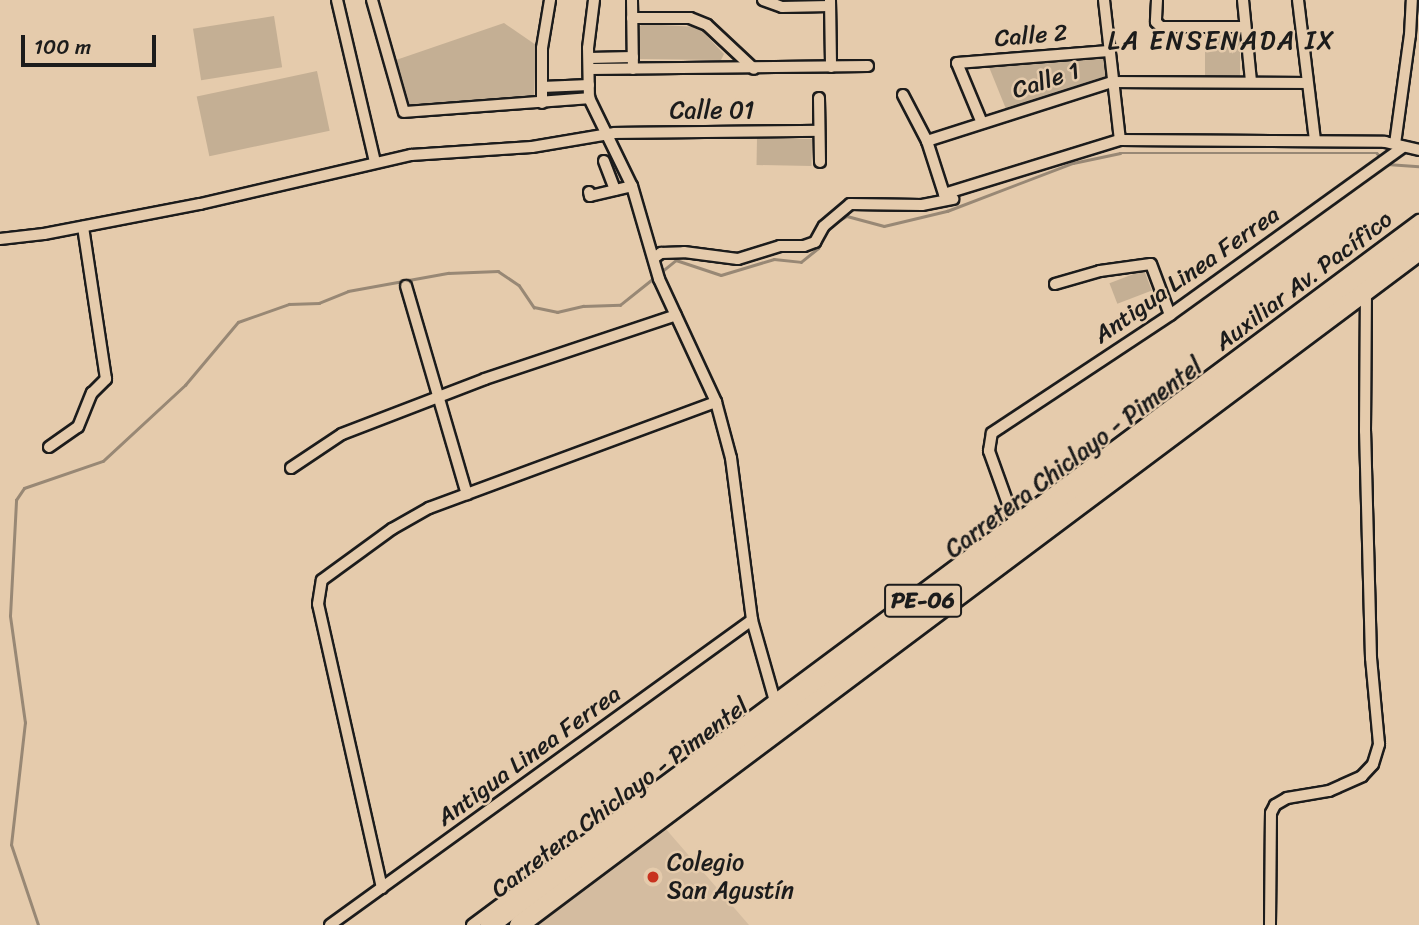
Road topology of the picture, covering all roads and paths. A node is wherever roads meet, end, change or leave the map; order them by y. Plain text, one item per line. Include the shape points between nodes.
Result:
1 (337, 0) edge
2 (372, 0) edge
3 (550, 0) edge
4 (594, 0) edge
5 (632, 0) edge
6 (763, 0) edge
7 (1104, 0) edge
8 (1157, 0) edge
9 (1243, 0) edge
10 (1298, 0) edge
11 (1412, 0) edge
12 (830, 3) edge
13 (632, 18) junction
14 (1245, 27) junction
15 (1109, 51) junction
16 (589, 63) junction
17 (633, 63) junction
18 (868, 66) dead end
19 (831, 67) junction
20 (754, 69) junction
21 (1112, 82) junction
22 (1251, 82) junction
23 (1307, 83) junction
24 (589, 85) junction
25 (542, 87) junction
26 (903, 94) dead end
27 (589, 98) junction
28 (819, 99) dead end
29 (542, 103) junction
30 (982, 123) junction
31 (819, 131) junction
32 (606, 134) junction
33 (1120, 140) junction
34 (1315, 140) junction
35 (927, 141) junction
36 (1399, 146) junction
37 (1419, 150) edge
38 (604, 161) dead end
39 (375, 162) junction
40 (820, 162) dead end
41 (632, 186) junction
42 (615, 190) junction
43 (589, 192) dead end
44 (953, 199) dead end
45 (1419, 220) edge
46 (83, 227) junction
47 (1419, 233) edge
48 (0, 239) edge
49 (1419, 251) edge
50 (654, 262) junction
51 (1055, 284) dead end
52 (1362, 285) junction
53 (406, 286) dead end
54 (676, 315) junction
55 (1170, 315) junction
56 (438, 397) junction
57 (716, 402) junction
58 (49, 447) dead end
59 (291, 468) dead end
60 (467, 494) junction
61 (1016, 525) junction
62 (752, 620) junction
63 (776, 705) junction
64 (656, 812) junction
65 (382, 888) junction
66 (330, 925) edge
67 (472, 925) edge
68 (490, 925) edge
69 (519, 925) edge
70 (1270, 925) edge

1 - 39 street
2 - 29 street via 404,112
3 - 25 street via 542,48
4 - 16 street
5 - 13 street
6 - 12 street via 782,7
7 - 15 street
8 - 14 street via 1156,22 1161,27
9 - 14 street
10 - 23 street
11 - 36 street
12 - 19 street
13 - 17 street
13 - 20 street via 690,18 707,25
14 - 22 street
15 - 21 street
15 - 30 street, Calle 2 via 957,63
16 - 17 street
16 - 24 street
17 - 20 street
18 - 19 street
19 - 20 street
21 - 22 street, Calle 1
21 - 30 street, Calle 1
21 - 33 street
22 - 23 street, Calle 1
23 - 34 street
24 - 25 street
24 - 27 street
25 - 29 street
26 - 35 street
27 - 29 street
27 - 32 street
28 - 31 street
30 - 35 street, Calle 1
31 - 32 street, Calle 01
31 - 40 street
32 - 39 street, Calle 01 via 532,147
32 - 41 street
33 - 34 street
33 - 35 street via 944,194
34 - 36 street
36 - 37 street
36 - 55 street, Antigua Linea Ferrea
38 - 42 street
39 - 46 street, Calle 01
41 - 42 street
41 - 50 street
42 - 43 street via 590,196
44 - 50 street via 922,205 850,204 824,226 815,242 804,246 780,246 738,259 661,254
45 - 61 street, Auxiliar Av. Pacífico
46 - 48 street, Calle 01
46 - 58 street via 106,379 92,393 78,427
47 - 52 main road, Carretera Chiclayo - Pimentel / PE-06
49 - 52 main road, Carretera Chiclayo - Pimentel / PE-06
50 - 54 street
51 - 55 street via 1146,263 1155,270
52 - 61 main road, Carretera Chiclayo - Pimentel / PE-06
52 - 64 main road, Carretera Chiclayo - Pimentel / PE-06
52 - 70 street via 1371,658 1379,744 1373,764 1362,776 1329,791 1287,798 1275,805
53 - 56 street
54 - 56 street
54 - 57 street
55 - 61 street, Antigua Linea Ferrea via 992,433 989,451
56 - 59 street via 342,434
56 - 60 street
57 - 60 street
57 - 62 street via 731,458
60 - 65 street via 429,508 393,529 322,580 319,588 318,604
61 - 63 main road, Carretera Chiclayo - Pimentel / PE-06
62 - 63 street
62 - 65 street, Antigua Linea Ferrea
63 - 64 main road, Carretera Chiclayo - Pimentel / PE-06
63 - 67 street
64 - 68 main road, Carretera Chiclayo - Pimentel / PE-06
64 - 69 main road, Carretera Chiclayo - Pimentel / PE-06
65 - 66 street, Antigua Linea Ferrea

